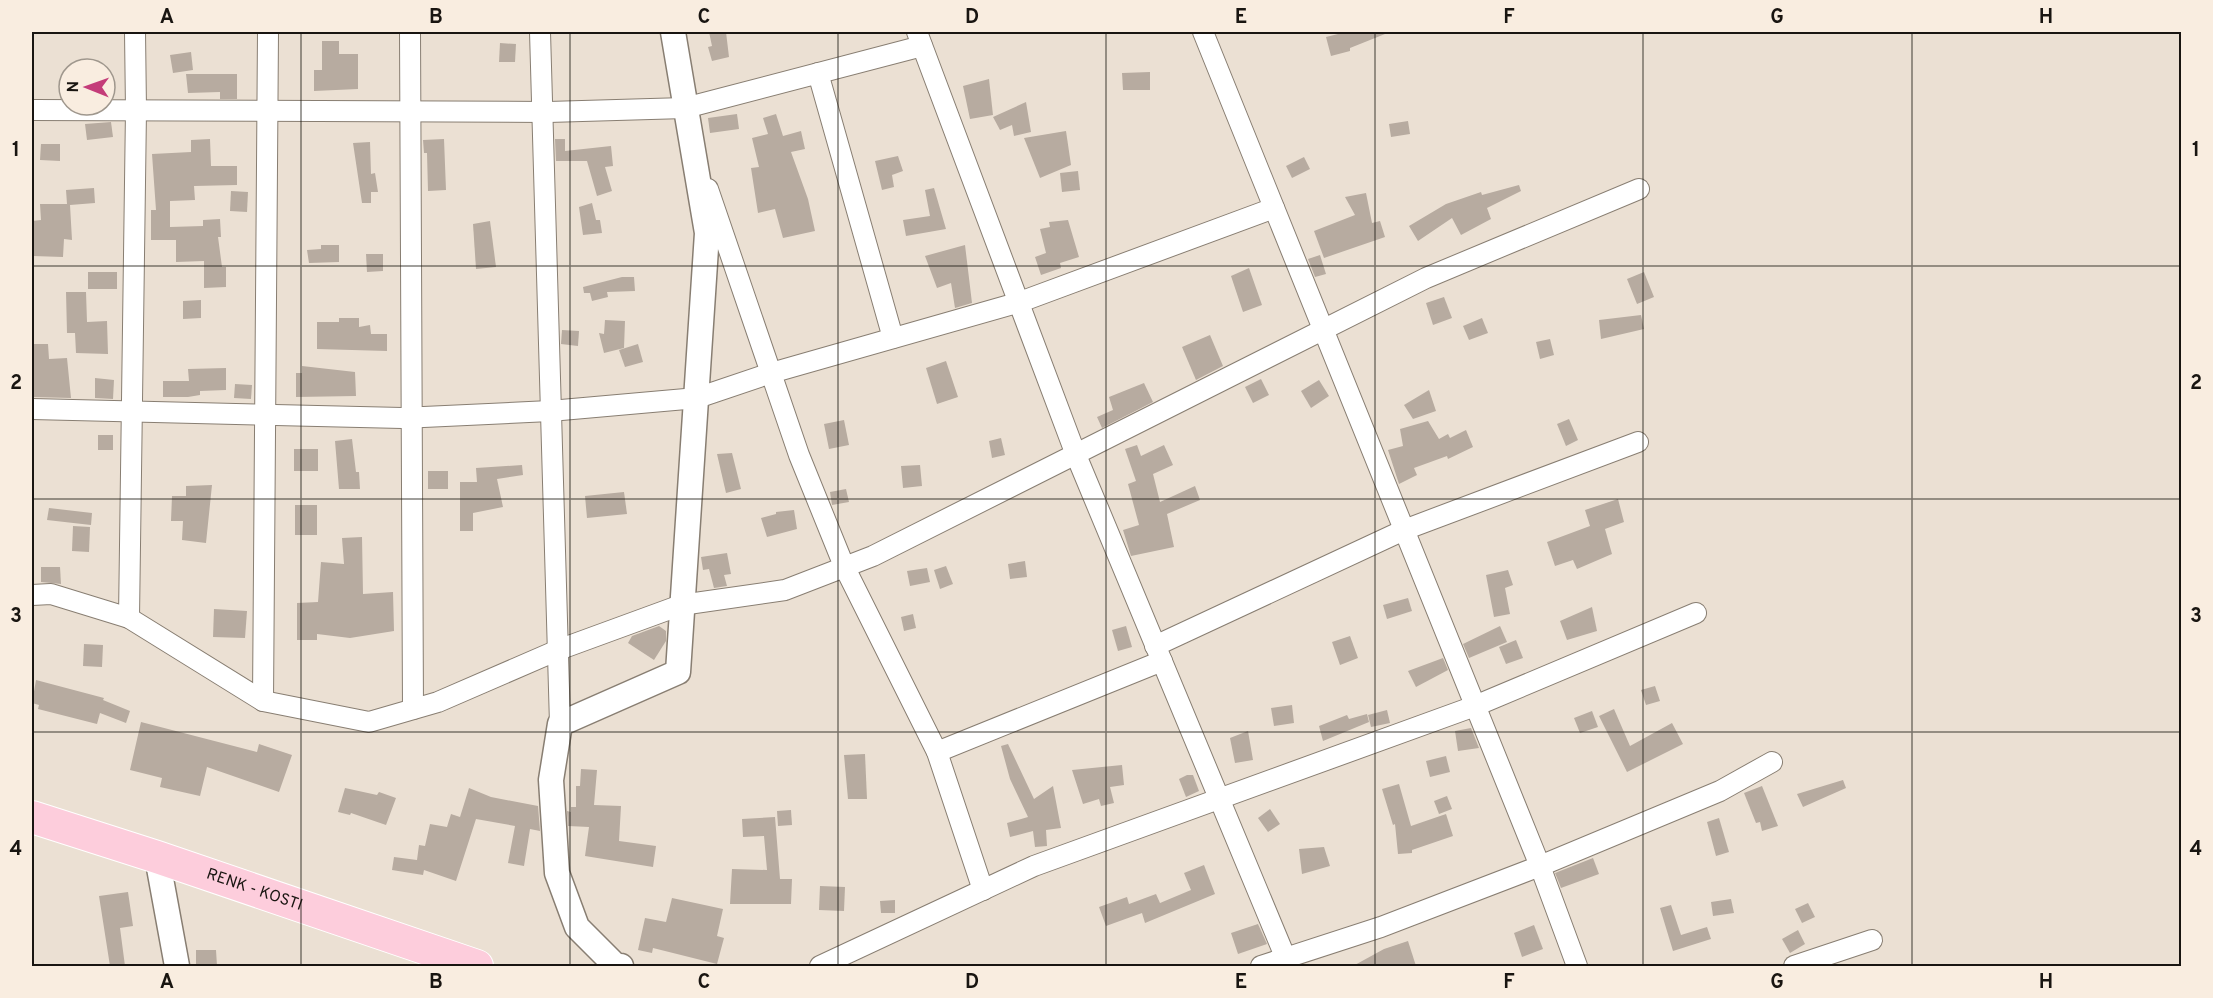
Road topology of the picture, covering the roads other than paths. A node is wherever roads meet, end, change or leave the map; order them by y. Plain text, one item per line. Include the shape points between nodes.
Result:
1 (135, 32) edge
2 (268, 32) edge
3 (410, 32) edge
4 (540, 32) edge
5 (673, 32) edge
6 (1203, 32) edge
7 (919, 39) edge
8 (818, 73) junction
9 (685, 108) junction
10 (32, 110) edge
11 (136, 110) junction
12 (268, 110) junction
13 (409, 111) junction
14 (541, 112) junction
15 (690, 138) junction
16 (1639, 189) dead end
17 (1274, 208) junction
18 (1020, 302) junction
19 (1323, 330) junction
20 (893, 338) junction
21 (771, 373) junction
22 (697, 398) junction
23 (32, 409) edge
24 (550, 411) junction
25 (132, 413) junction
26 (266, 416) junction
27 (411, 418) junction
28 (1638, 442) dead end
29 (1076, 456) junction
30 (1404, 530) junction
31 (844, 567) junction
32 (32, 595) edge
33 (681, 605) junction
34 (1696, 613) dead end
35 (129, 618) junction
36 (558, 650) junction
37 (1158, 654) junction
38 (263, 700) junction
39 (1475, 706) junction
40 (413, 709) junction
41 (560, 724) junction
42 (937, 752) junction
43 (1772, 762) dead end
44 (1219, 799) junction
45 (32, 817) edge
46 (157, 857) junction
47 (1540, 866) junction
48 (983, 890) junction
49 (1872, 940) dead end
50 (1287, 962) edge
51 (177, 966) edge
52 (477, 966) edge
53 (621, 966) edge
54 (820, 966) edge
55 (1261, 966) edge
56 (1577, 966) edge
57 (1794, 966) edge

1 - 11 street
2 - 12 street
3 - 13 street
4 - 14 street
5 - 9 street
6 - 17 street
7 - 8 street
7 - 18 street
8 - 9 street
8 - 20 street
9 - 14 street
9 - 15 street
10 - 11 street
11 - 12 street
11 - 25 street
12 - 13 street
12 - 26 street
13 - 14 street
13 - 27 street
14 - 24 street
15 - 21 street
15 - 22 street via 707,233
16 - 19 street via 1426,278
17 - 18 street
17 - 19 street
18 - 20 street
18 - 29 street
19 - 29 street
19 - 30 street
20 - 21 street
21 - 22 street
21 - 31 street via 798,455
22 - 24 street
22 - 33 street
23 - 25 street
24 - 27 street
24 - 36 street
25 - 26 street
25 - 35 street
26 - 27 street
26 - 38 street
27 - 40 street
28 - 30 street
29 - 31 street
29 - 37 street
30 - 37 street
30 - 39 street
31 - 33 street via 785,590
31 - 42 street
32 - 35 street via 51,594
33 - 36 street
33 - 41 street via 678,672
34 - 39 street
35 - 38 street
36 - 40 street
36 - 41 street
37 - 42 street
37 - 44 street
38 - 40 street via 369,722
39 - 44 street
39 - 47 street
41 - 53 street via 551,780 557,873 577,927 616,966
42 - 48 street
43 - 47 street via 1720,791
44 - 48 street via 1034,866
44 - 50 street
45 - 46 main road, RENK - KOSTI
46 - 51 street
46 - 52 main road, RENK - KOSTI
47 - 50 street
47 - 56 street
48 - 54 street
49 - 57 street
50 - 55 street

